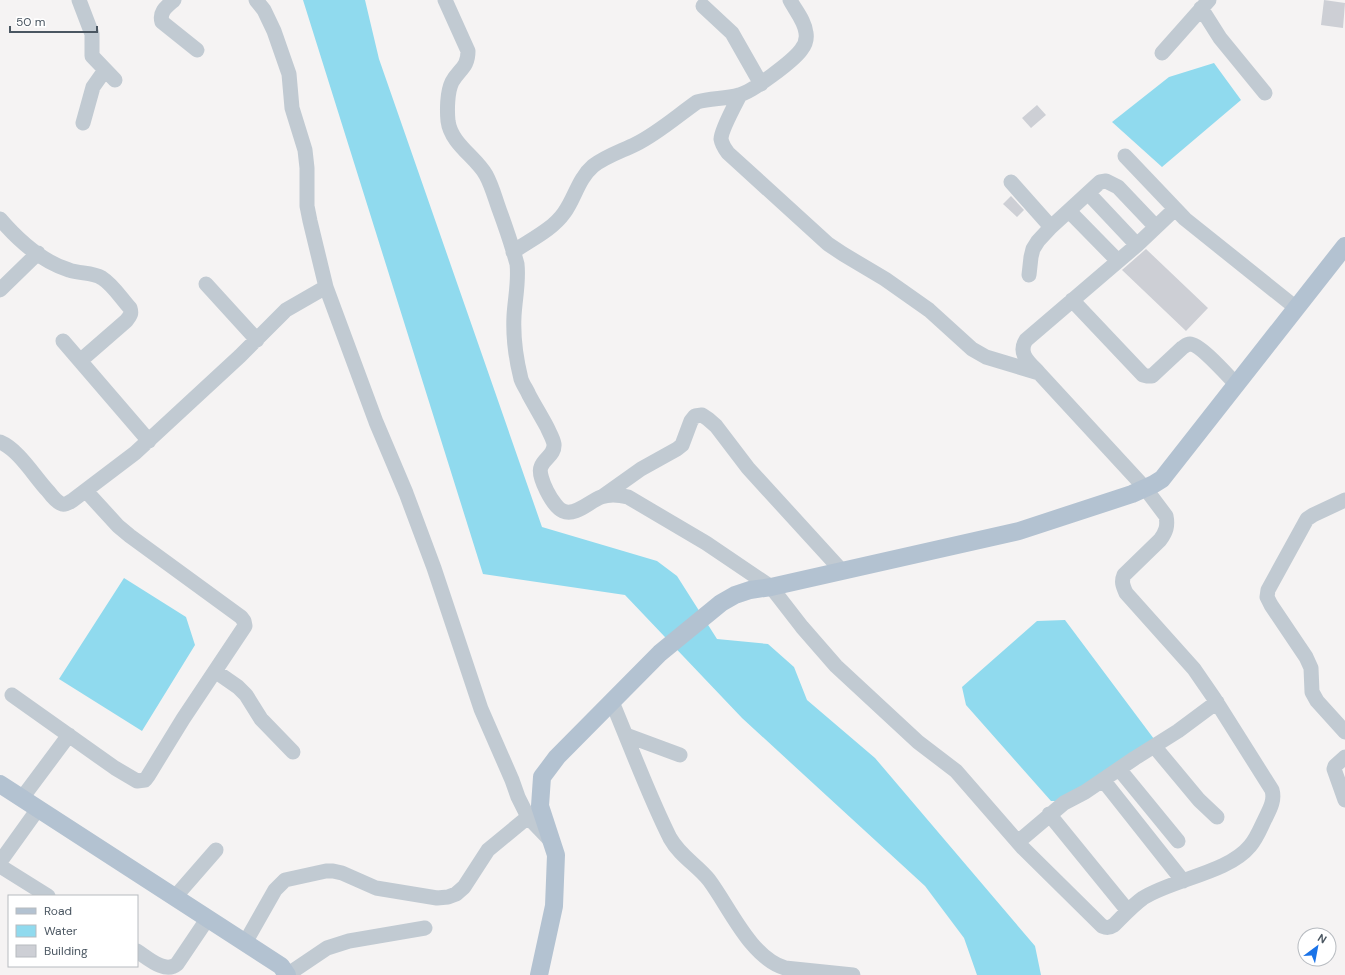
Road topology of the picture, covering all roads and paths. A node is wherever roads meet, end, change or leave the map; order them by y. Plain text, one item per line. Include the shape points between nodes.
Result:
1 (79, 0) edge
2 (174, 0) edge
3 (256, 0) edge
4 (445, 0) edge
5 (797, 3) edge
6 (1205, 4) edge
7 (703, 6) dead end
8 (197, 50) dead end
9 (1162, 53) dead end
10 (761, 84) junction
11 (1265, 93) dead end
12 (740, 95) junction
13 (83, 123) dead end
14 (1125, 156) dead end
15 (1010, 182) dead end
16 (1088, 193) junction
17 (1175, 209) junction
18 (1069, 211) junction
19 (0, 219) edge
20 (1051, 227) junction
21 (1156, 227) junction
22 (1137, 245) junction
23 (1345, 246) edge
24 (514, 252) junction
25 (38, 253) junction
26 (1118, 261) junction
27 (1030, 275) dead end
28 (206, 284) dead end
29 (326, 287) junction
30 (0, 290) edge
31 (1072, 300) junction
32 (1296, 307) junction
33 (257, 340) junction
34 (63, 341) dead end
35 (80, 361) junction
36 (1038, 373) junction
37 (1236, 384) junction
38 (149, 441) junction
39 (0, 442) edge
40 (1145, 488) junction
41 (86, 491) junction
42 (602, 496) junction
43 (1345, 500) edge
44 (842, 571) junction
45 (771, 587) junction
46 (215, 671) junction
47 (12, 695) dead end
48 (612, 702) junction
49 (1216, 702) junction
50 (1345, 732) edge
51 (69, 735) junction
52 (626, 735) junction
53 (1154, 746) junction
54 (292, 752) dead end
55 (680, 755) dead end
56 (1345, 757) edge
57 (1119, 769) junction
58 (1103, 780) junction
59 (0, 784) edge
60 (22, 798) junction
61 (1345, 800) edge
62 (38, 809) junction
63 (1049, 814) junction
64 (528, 817) junction
65 (1217, 817) dead end
66 (1178, 841) dead end
67 (1018, 842) junction
68 (552, 843) junction
69 (216, 850) dead end
70 (0, 862) edge
71 (0, 866) edge
72 (1183, 881) junction
73 (46, 895) edge
74 (175, 897) junction
75 (1128, 911) junction
76 (208, 918) junction
77 (425, 928) dead end
78 (245, 943) junction
79 (138, 952) edge
80 (287, 975) edge
81 (539, 975) edge
82 (853, 975) edge

1 - 13 street via 92,34 92,56 110,75 93,87
2 - 8 street via 162,13 162,22
3 - 29 street via 274,31 288,74 292,108 308,168 307,206
4 - 24 street via 468,51 466,65 449,89 450,130 493,188
5 - 10 street via 807,34 805,43 797,54
6 - 9 street
6 - 11 street via 1220,38
7 - 10 street via 732,32
10 - 12 street
12 - 24 street via 697,102 637,144 593,166 560,218
12 - 36 street via 721,138 722,145 728,153 828,244 929,310 972,349 986,357
14 - 17 street
15 - 20 street
16 - 18 street
16 - 21 street via 1100,182 1113,184
16 - 22 street
17 - 21 street
17 - 32 street
18 - 20 street
18 - 26 street
19 - 25 street via 20,240
20 - 27 street via 1033,249
21 - 22 street
22 - 26 street
23 - 32 main road
24 - 42 street via 518,274 514,323 519,370 522,381 554,443 552,454 541,466 542,478 553,502 564,512 572,512
25 - 30 street
25 - 35 street via 58,266 102,278 130,308 130,316 126,321
26 - 31 street
28 - 33 street
29 - 33 street via 286,310
29 - 64 street via 431,561 480,709
31 - 36 street via 1023,345 1024,355
31 - 37 street via 1143,374 1152,376 1182,348 1192,344 1201,349
32 - 37 main road
33 - 38 street
34 - 35 street
35 - 38 street
36 - 40 street
37 - 40 main road via 1162,479
38 - 41 street
39 - 41 street via 28,466 61,504
40 - 44 main road via 1019,531
40 - 49 street via 1166,516 1166,529 1160,540 1124,575 1123,586 1126,593 1194,669
41 - 46 street via 130,536 244,621 245,626
42 - 44 street via 682,445 691,421 695,416 702,415 716,426 748,468
42 - 45 street via 619,495 628,498 706,543
43 - 50 street via 1307,519 1273,578 1267,597 1306,656 1311,668 1312,692 1317,701
44 - 45 main road
45 - 48 main road via 750,590 721,603 660,653
45 - 67 street via 836,666 918,742 956,771
46 - 51 street via 145,780 137,780 115,768
46 - 54 street via 246,695 261,718
47 - 51 street
48 - 52 street
48 - 68 main road via 557,757 542,777 540,806
49 - 53 street
49 - 72 street via 1272,790 1273,801 1255,838 1244,852 1233,860
51 - 60 street
52 - 55 street
52 - 82 street via 659,814 677,849 709,880 760,952 776,966
53 - 57 street
53 - 65 street via 1199,800
56 - 61 street via 1334,769
57 - 58 street
57 - 66 street
58 - 63 street via 1064,802
58 - 72 street
59 - 60 main road
60 - 62 main road
62 - 70 street
62 - 74 main road
63 - 67 street
63 - 75 street
64 - 68 street
64 - 78 street via 488,850 464,887 448,898 376,888 333,871 285,880 275,890
67 - 75 street via 1102,926 1110,928
68 - 81 main road via 556,855 554,906
69 - 74 street
71 - 73 street
72 - 75 street via 1154,892
74 - 76 main road
76 - 78 main road
76 - 79 street via 173,968 160,966
77 - 80 street via 349,941 327,948
78 - 80 main road via 282,966

